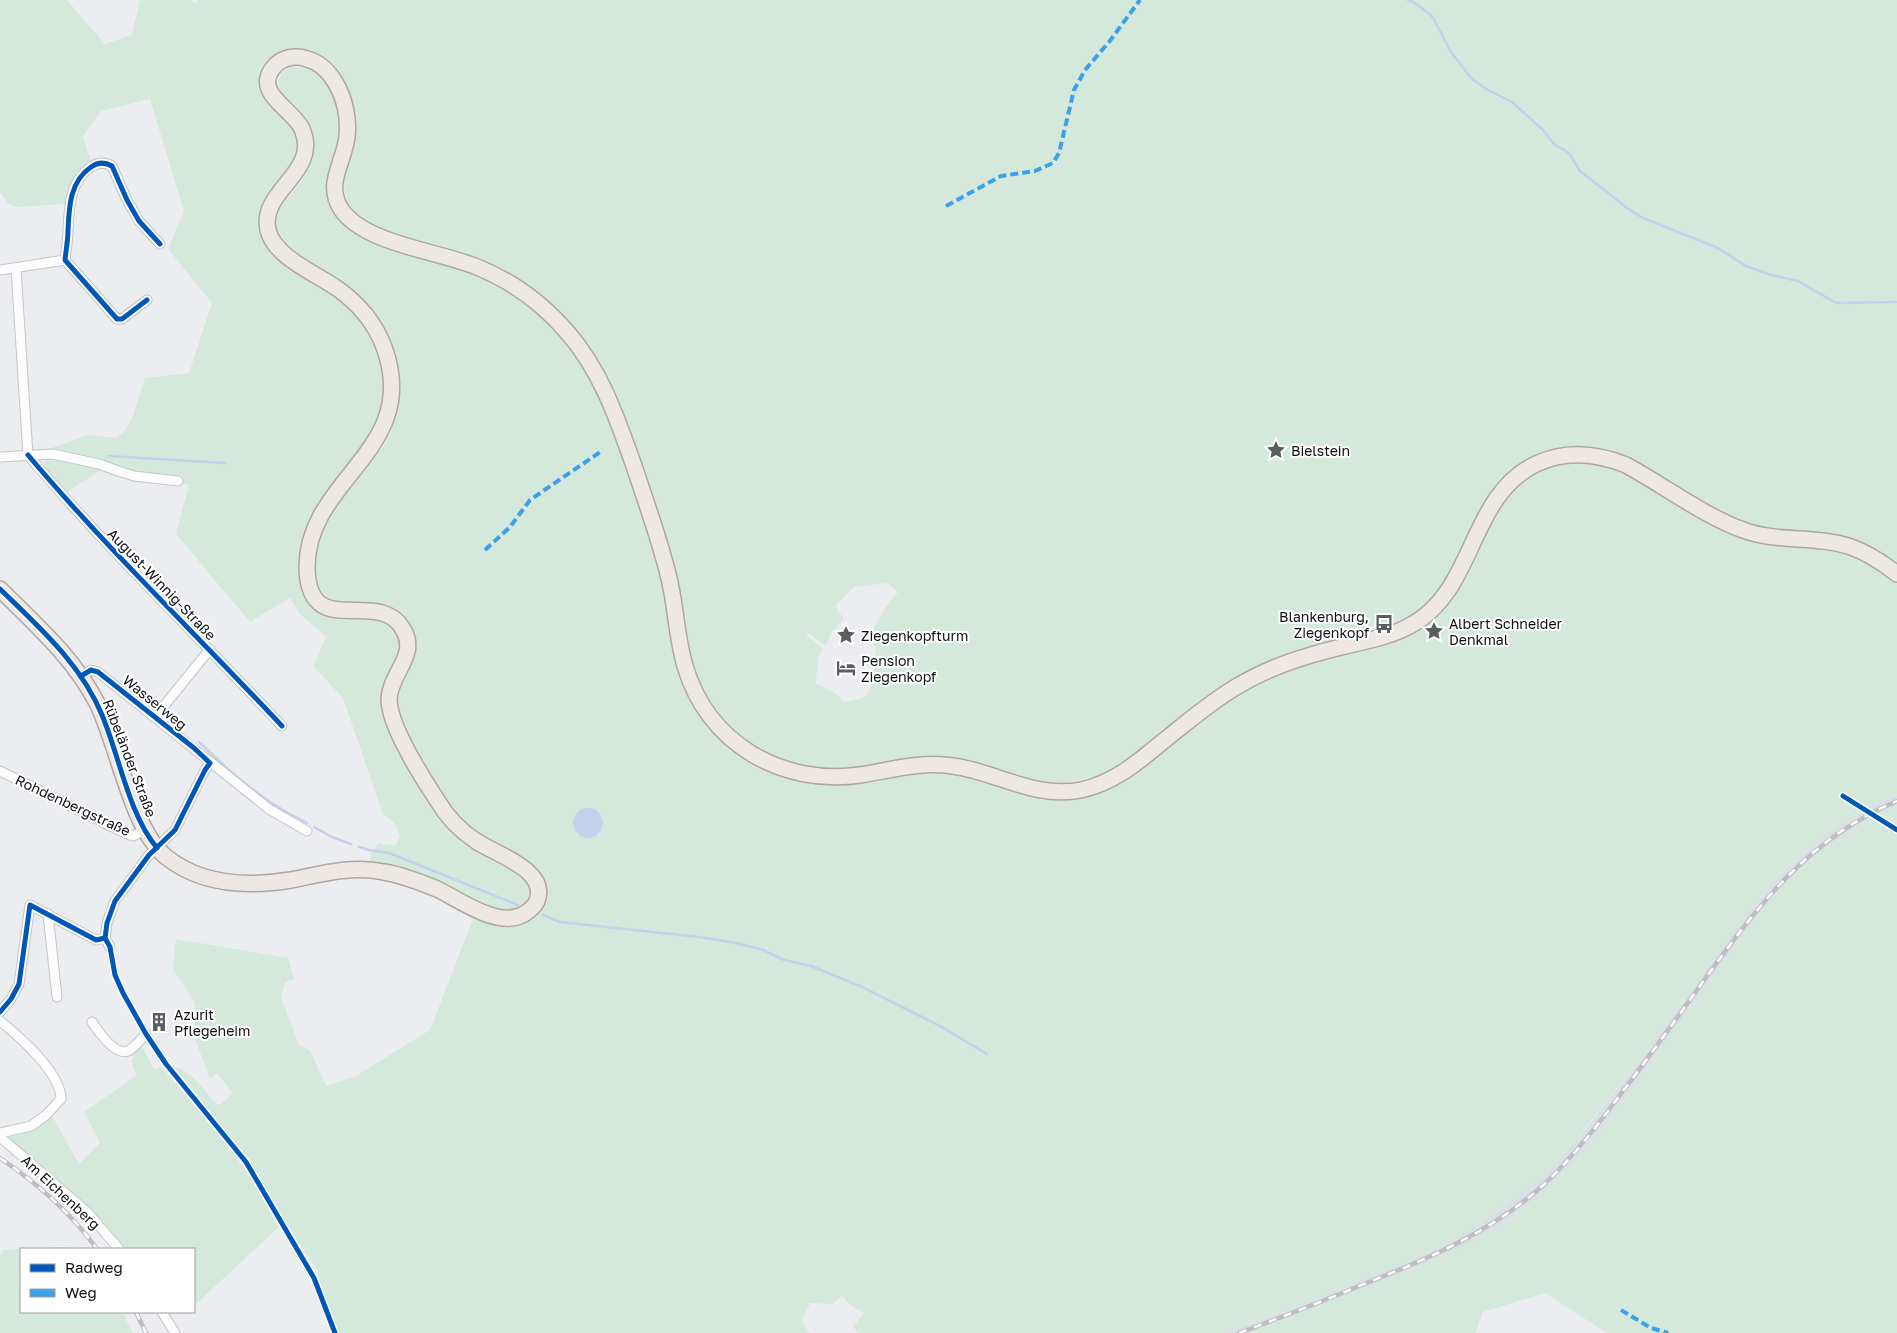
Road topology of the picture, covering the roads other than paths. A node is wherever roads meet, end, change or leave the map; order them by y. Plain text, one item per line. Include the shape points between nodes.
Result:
1 (160, 244) dead end
2 (65, 260) junction
3 (16, 269) junction
4 (0, 270) edge
5 (147, 300) dead end
6 (28, 455) junction
7 (0, 458) edge
8 (178, 481) dead end
9 (1897, 574) edge
10 (1, 591) edge
11 (210, 649) junction
12 (81, 676) junction
13 (155, 717) junction
14 (282, 726) dead end
15 (210, 763) junction
16 (0, 771) edge
17 (145, 830) junction
18 (307, 831) dead end
19 (157, 848) junction
20 (48, 914) junction
21 (105, 938) junction
22 (110, 947) dead end
23 (57, 997) dead end
24 (0, 1012) edge
25 (0, 1021) edge
26 (92, 1022) dead end
27 (146, 1034) dead end
28 (0, 1135) edge
29 (118, 1248) edge
30 (163, 1313) edge
31 (175, 1333) edge

1 - 2 street via 139,221 112,166 102,162 81,175 73,191
2 - 3 street
2 - 5 street via 117,319 122,319
3 - 4 street
3 - 6 street
6 - 7 street
6 - 8 street via 52,454 99,464 134,476
6 - 11 street, August-Winnig-Straße via 109,546
9 - 19 main road, Rübeländer Straße via 1851,547 1769,537 1741,530 1612,459 1586,454 1560,456 1526,470 1498,494 1453,585 1437,606 1420,620 1388,635 1305,656 1256,676 1219,698 1131,768 1106,782 1078,790 1046,792 968,769 938,764 833,777 787,770 736,743 711,718 695,692 682,656 669,578 646,504 612,405 582,350 547,311 506,281 458,260 384,238 344,214 334,189 347,140 347,116 342,98 325,69 307,59 294,57 278,63 270,70 268,78 271,94 300,125 305,146 296,173 273,200 267,220 270,236 284,253 341,291 365,314 386,350 391,385 388,410 377,439 317,521 308,558 309,584 317,601 327,608 338,612 382,612 400,624 407,636 408,648 393,681 389,702 401,738 447,815 479,843 526,869 535,880 538,894 534,905 524,914 511,919 500,918 412,880 381,871 353,869 271,883 230,882 195,873
10 - 12 main road, Rübeländer Straße via 61,651
11 - 13 street
11 - 14 street, August-Winnig-Straße
12 - 13 street, Wasserweg via 91,670 98,672
12 - 17 main road, Rübeländer Straße via 102,714
13 - 15 street, Wasserweg
15 - 18 street, Wasserweg via 269,809
15 - 19 street via 175,830
16 - 17 street, Rohdenbergstraße via 127,834 133,836
17 - 19 main road, Rübeländer Straße
19 - 21 street via 115,901
20 - 21 street via 96,940
20 - 23 street
20 - 24 street via 30,905 19,984
21 - 22 street
25 - 28 street via 35,1052 61,1092 61,1099 31,1126
26 - 27 street via 109,1043 123,1052
28 - 29 street, Am Eichenberg via 87,1212
30 - 31 street

